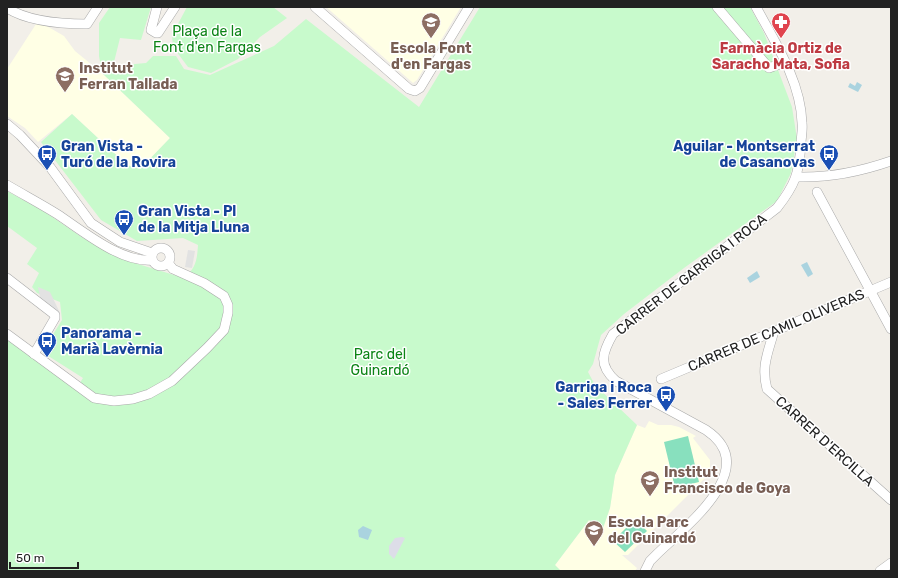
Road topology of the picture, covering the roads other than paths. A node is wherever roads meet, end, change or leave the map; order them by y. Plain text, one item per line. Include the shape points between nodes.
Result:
1 (98, 7) edge
2 (156, 7) edge
3 (175, 7) edge
4 (315, 7) edge
5 (469, 7) edge
6 (716, 7) edge
7 (756, 7) edge
8 (7, 8) edge
9 (785, 62) junction
10 (7, 124) edge
11 (891, 161) edge
12 (797, 177) junction
13 (7, 185) edge
14 (816, 192) dead end
15 (152, 257) junction
16 (168, 263) junction
17 (7, 278) edge
18 (891, 282) edge
19 (872, 290) junction
20 (891, 329) edge
21 (774, 331) junction
22 (7, 334) edge
23 (34, 354) junction
24 (661, 379) dead end
25 (891, 500) edge
26 (891, 563) edge
27 (645, 571) edge
28 (880, 571) edge

1 - 8 street via 87,24 37,19
2 - 3 street via 151,26 153,32 158,32
4 - 5 street via 415,92 420,88
6 - 9 street via 769,68
7 - 9 street
9 - 12 street via 796,91 802,122
10 - 15 street via 20,134 50,167 92,223 120,242
11 - 12 street via 872,168 810,178
12 - 27 street, CARRER DE GARRIGA I ROCA via 789,194 777,208 612,334 604,351 603,362 607,373 616,381 706,430 719,441 725,454 725,477 718,491 650,561
13 - 15 street via 101,243 131,258 145,261
14 - 19 street
15 - 16 street via 159,266
15 - 16 street via 158,248 165,248 170,255
16 - 23 street via 173,269 204,283 224,296 228,305 224,330 172,381 149,394 133,399 114,401 94,398
17 - 23 street via 55,315
18 - 19 street, CARRER DE CAMIL OLIVERAS
19 - 20 street
19 - 21 street, CARRER DE CAMIL OLIVERAS
21 - 24 street, CARRER DE CAMIL OLIVERAS
21 - 25 street, CARRER D'ERCILLA via 763,375 767,389
22 - 23 street
26 - 28 street

